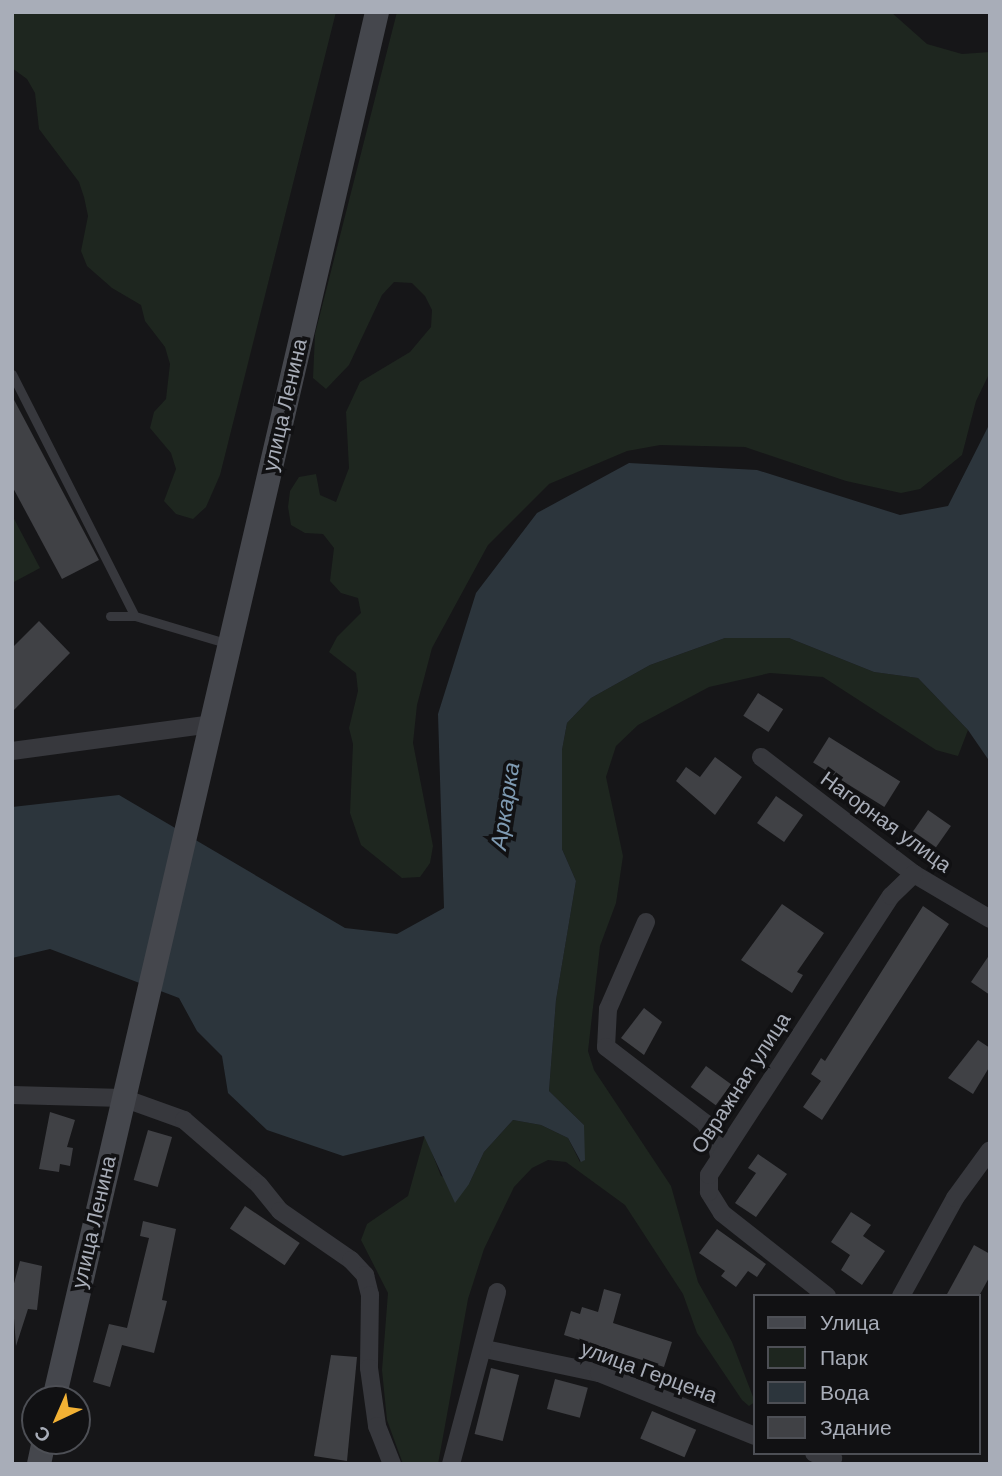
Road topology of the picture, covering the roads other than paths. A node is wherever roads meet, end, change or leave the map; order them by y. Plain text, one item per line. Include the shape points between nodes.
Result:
1 (377, 12) edge
2 (12, 374) edge
3 (110, 616) dead end
4 (135, 616) junction
5 (230, 644) junction
6 (211, 724) junction
7 (12, 751) edge
8 (761, 757) dead end
9 (914, 874) junction
10 (990, 919) edge
11 (646, 922) dead end
12 (12, 1095) edge
13 (123, 1097) junction
14 (990, 1150) edge
15 (719, 1157) junction
16 (497, 1292) dead end
17 (824, 1294) edge
18 (902, 1294) edge
19 (485, 1349) junction
20 (57, 1385) edge
21 (754, 1436) edge
22 (392, 1464) edge
23 (451, 1464) edge

1 - 5 main road, улица Ленина
2 - 4 lane
3 - 4 lane
4 - 5 lane
5 - 6 main road, улица Ленина
6 - 7 street
6 - 13 main road, улица Ленина
8 - 9 street, Нагорная улица
9 - 10 street, Нагорная улица
9 - 15 street, Овражная улица via 891,896
11 - 15 street via 608,1009 607,1047 705,1123
12 - 13 street
13 - 20 main road, улица Ленина
13 - 22 street via 184,1121 259,1185 280,1211 365,1275 377,1426
14 - 18 street via 955,1198
15 - 17 street, Овражная улица via 709,1175 709,1192 722,1213
16 - 19 street
19 - 21 street, улица Герцена via 599,1373
19 - 23 street

